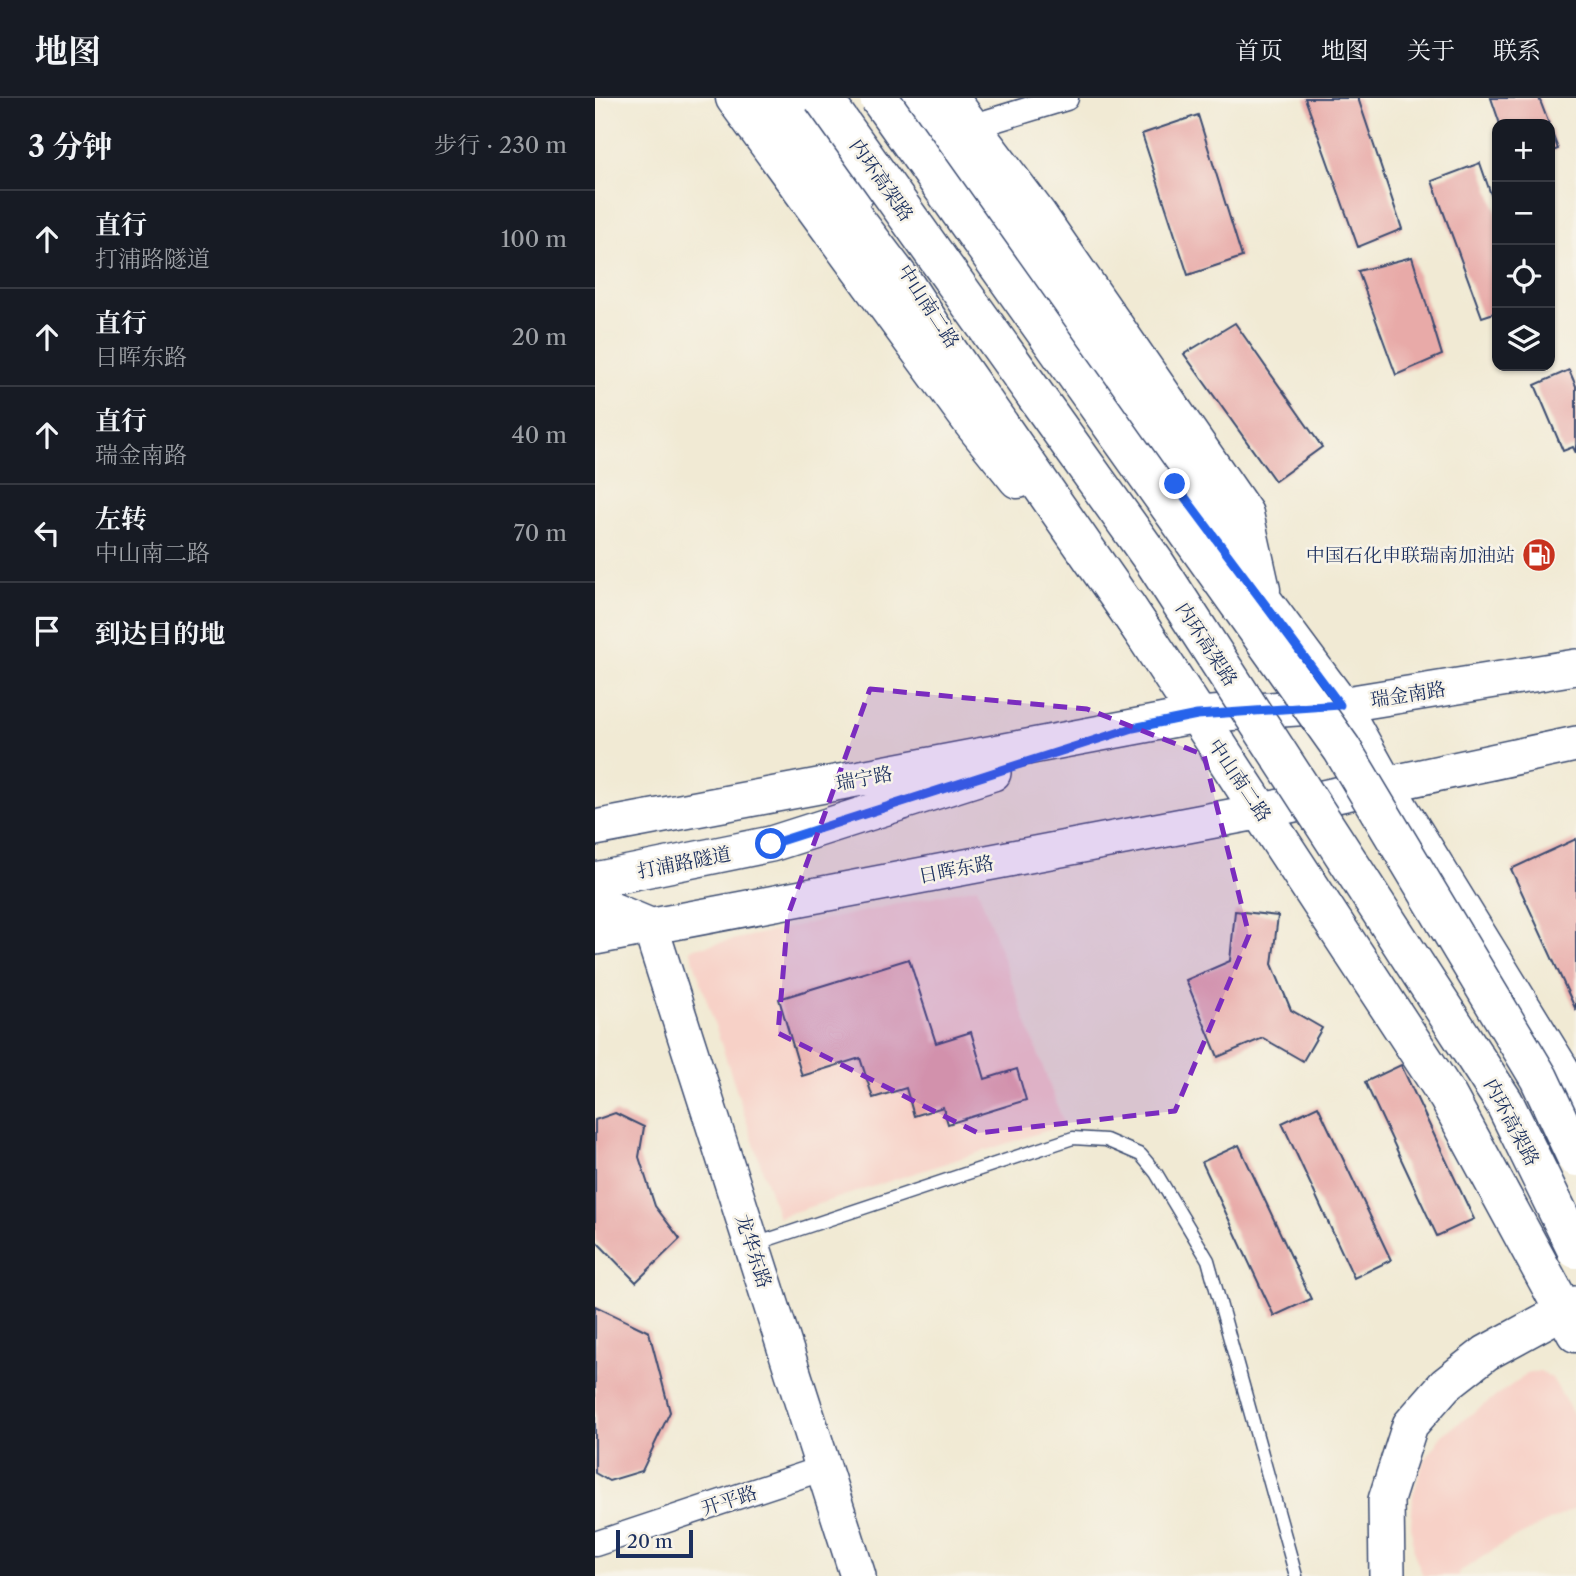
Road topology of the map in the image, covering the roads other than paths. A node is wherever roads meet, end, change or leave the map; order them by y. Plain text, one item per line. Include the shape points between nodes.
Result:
1 (735, 98) edge
2 (763, 98) edge
3 (792, 98) edge
4 (824, 98) edge
5 (880, 98) edge
6 (914, 98) edge
7 (1066, 98) edge
8 (960, 113) edge
9 (1256, 592) junction
10 (1144, 633) junction
11 (1576, 667) edge
12 (1340, 705) junction
13 (1197, 715) junction
14 (1133, 728) junction
15 (1576, 744) edge
16 (1384, 784) junction
17 (1262, 811) junction
18 (595, 828) edge
19 (595, 880) edge
20 (595, 910) edge
21 (650, 926) junction
22 (595, 937) edge
23 (1576, 1096) edge
24 (1576, 1157) edge
25 (752, 1245) junction
26 (1576, 1249) edge
27 (1572, 1315) edge
28 (824, 1468) junction
29 (595, 1544) edge
30 (858, 1576) edge
31 (1296, 1576) edge
32 (1387, 1576) edge

1 - 10 main road via 973,423
2 - 10 main road via 907,288
3 - 10 main road, 中山南二路
4 - 26 main road, 内环高架路, bridge via 1162,575 1504,1102
5 - 9 main road
5 - 24 main road, bridge via 1342,749 1539,1079
6 - 9 main road via 1212,502
7 - 8 street
8 - 9 main road via 1038,216 1244,514
9 - 12 main road
10 - 13 main road, 中山南二路
11 - 12 main road, 瑞金南路
12 - 13 main road, 瑞金南路
12 - 16 main road
13 - 14 main road
13 - 17 main road, 中山南二路
14 - 18 main road, 瑞宁路
14 - 19 main road, 打浦路隧道 via 771,844
15 - 16 main road
16 - 17 main road
16 - 23 main road
17 - 21 main road, 日晖东路
17 - 27 main road, 中山南二路 via 1448,1097
20 - 21 main road via 607,908
21 - 22 main road, 日晖东路
21 - 25 main road, 龙华东路
25 - 28 main road, 龙华东路
25 - 31 lane via 1073,1138 1106,1140 1140,1155 1156,1173 1208,1260
27 - 32 main road via 1486,1353 1445,1385 1410,1425 1386,1500
28 - 29 street, 开平路
28 - 30 main road, 龙华东路

